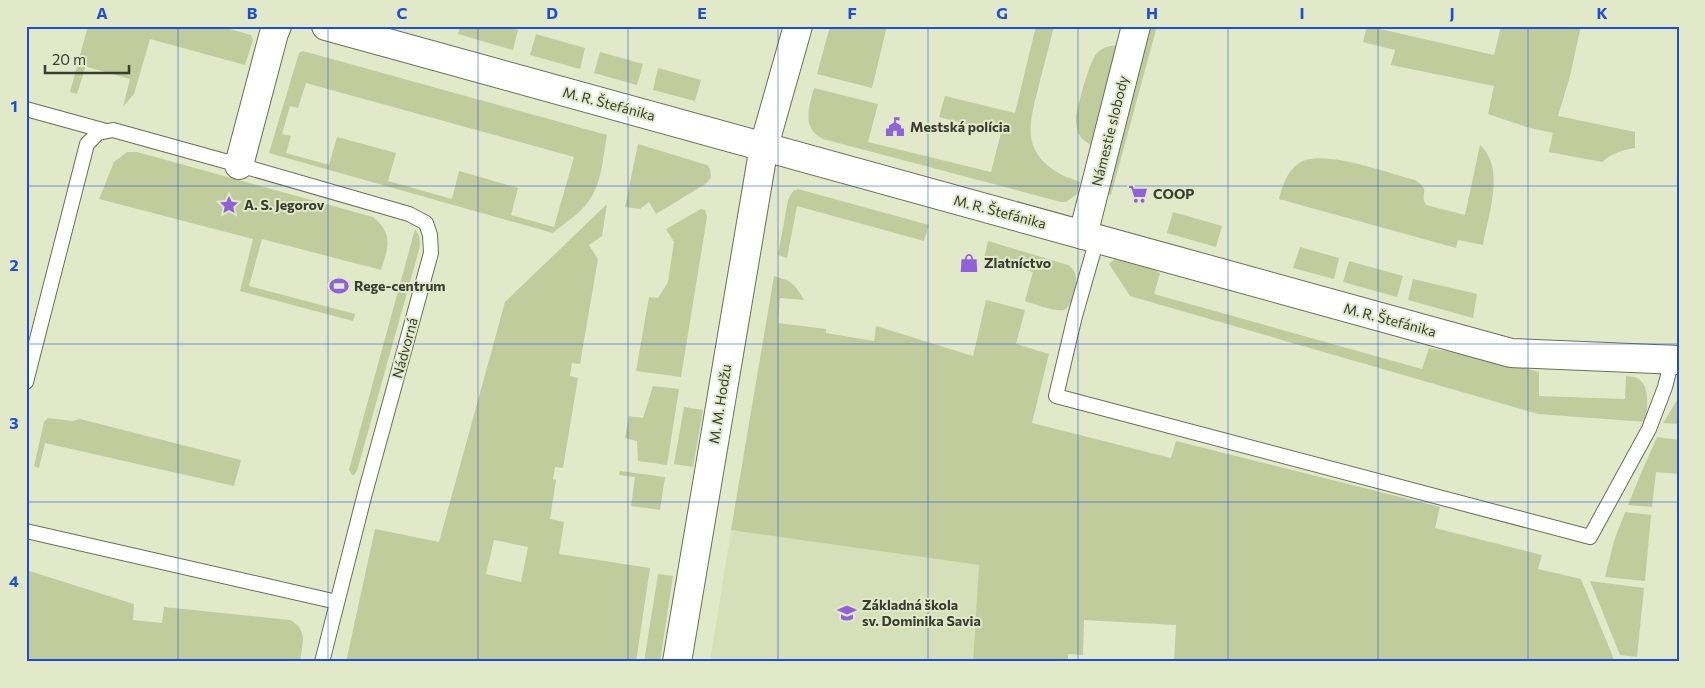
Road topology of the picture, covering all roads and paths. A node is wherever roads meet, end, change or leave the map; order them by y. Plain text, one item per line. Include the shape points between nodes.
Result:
1 (277, 26) edge
2 (326, 26) edge
3 (798, 26) edge
4 (1136, 26) edge
5 (26, 109) edge
6 (106, 131) junction
7 (764, 146) junction
8 (239, 165) junction
9 (1090, 237) junction
10 (1675, 360) edge
11 (26, 382) edge
12 (26, 531) edge
13 (337, 602) junction
14 (322, 662) edge
15 (677, 662) edge

1 - 8 street
2 - 7 street, M. R. Štefánika
3 - 7 street
4 - 9 street, Námestie slobody
5 - 6 lane, Nádvorná
6 - 8 lane, Nádvorná via 113,130
6 - 11 lane via 98,133 87,144
7 - 9 street, M. R. Štefánika
7 - 15 street, M. M. Hodžu
8 - 13 lane, Nádvorná via 408,214 426,224 430,235 431,253
9 - 10 street, M. R. Štefánika via 1511,353
9 - 10 lane via 1056,396 1590,537 1649,429
12 - 13 lane
13 - 14 lane, Nádvorná

